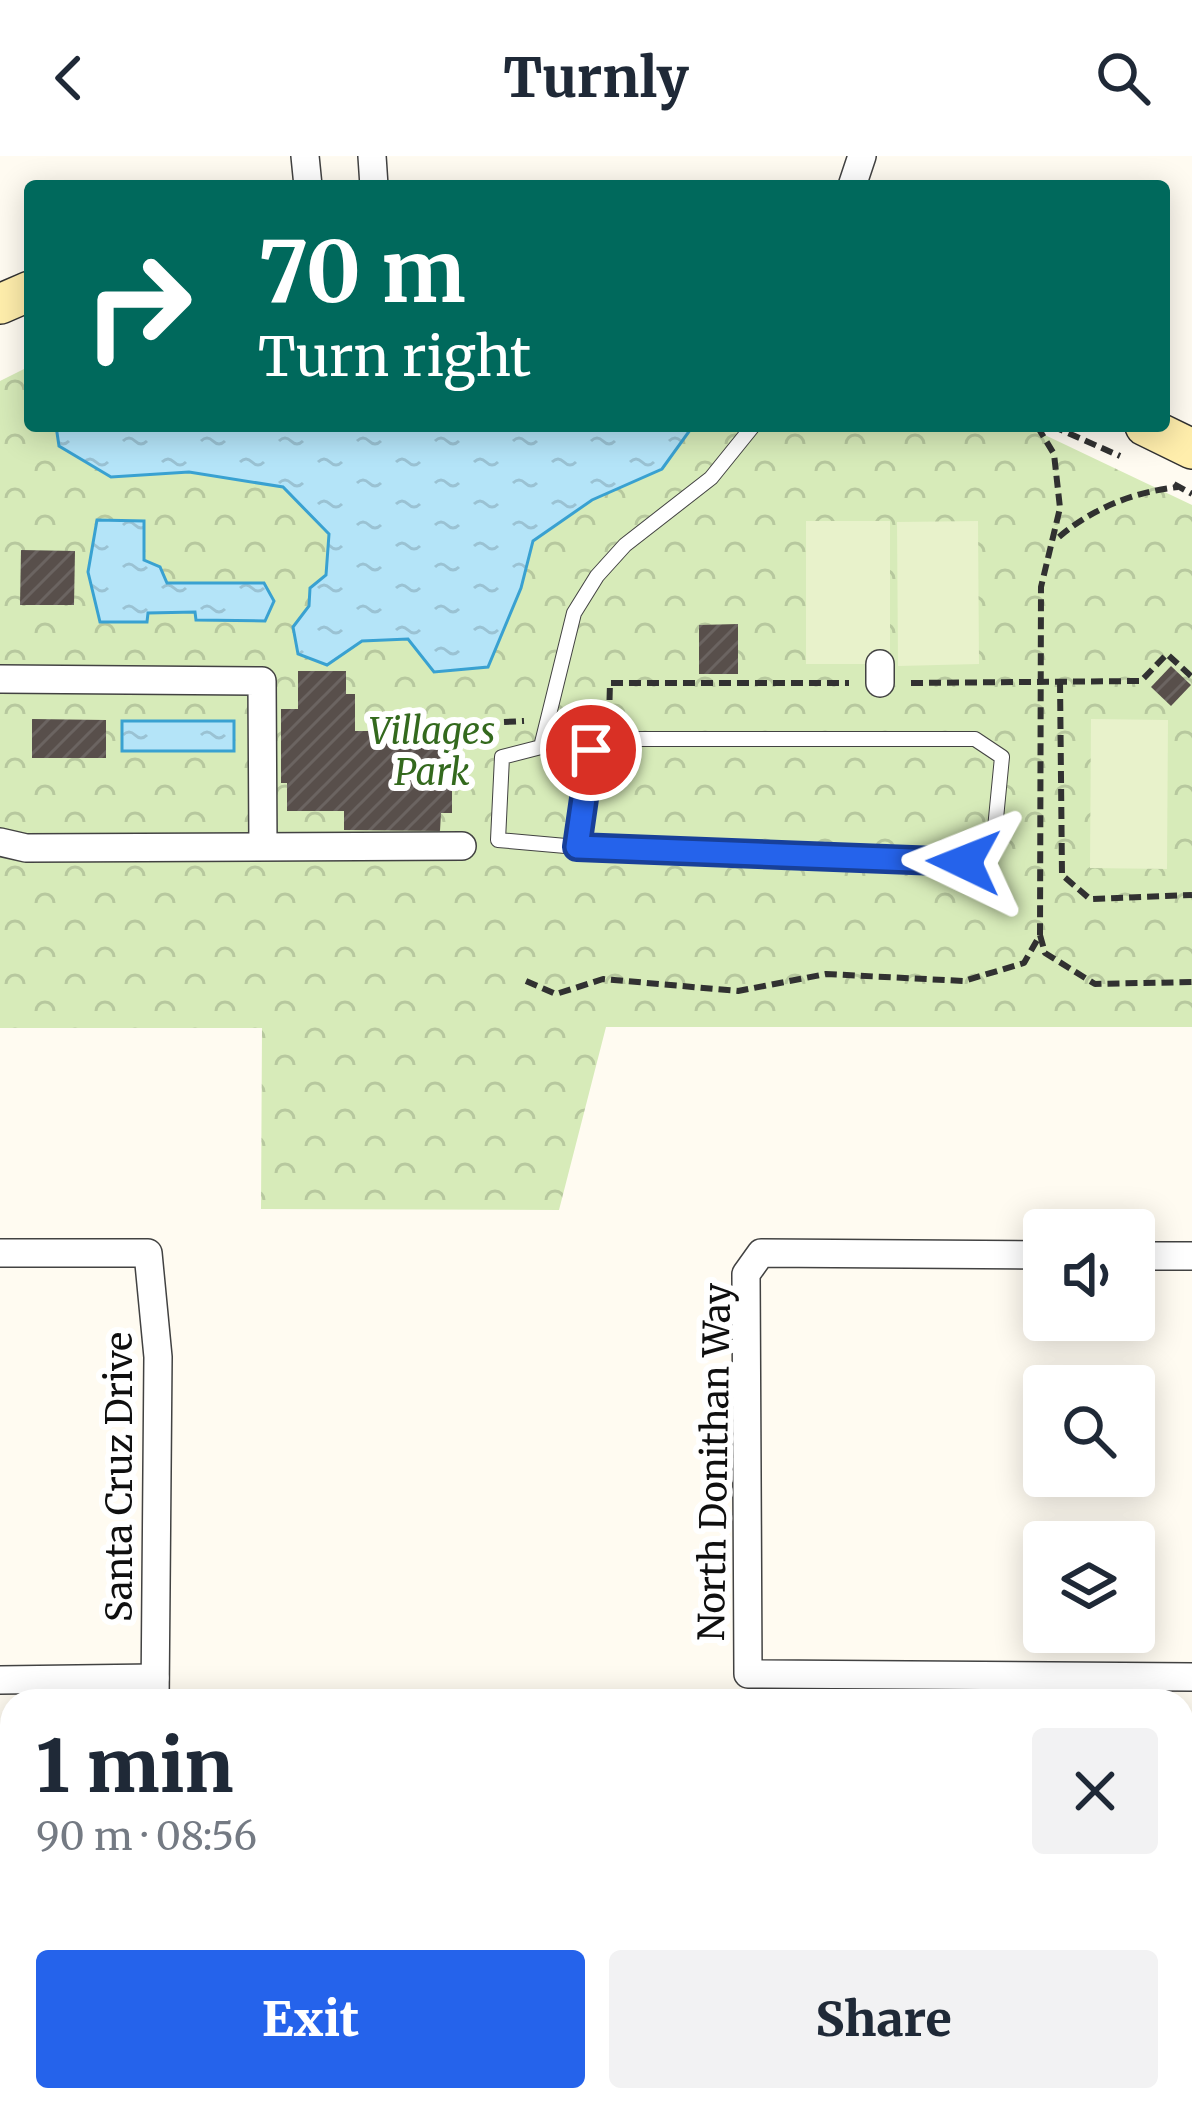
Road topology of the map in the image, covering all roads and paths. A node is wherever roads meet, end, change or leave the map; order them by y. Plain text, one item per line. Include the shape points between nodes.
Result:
1 (748, 432) edge
2 (1041, 432) edge
3 (1083, 432) edge
4 (1135, 442) edge
5 (1192, 449) edge
6 (1162, 478) dead end
7 (1179, 487) junction
8 (1192, 494) edge
9 (1192, 677) edge
10 (0, 679) edge
11 (1060, 681) junction
12 (546, 720) junction
13 (504, 722) dead end
14 (608, 725) dead end
15 (541, 747) junction
16 (591, 750) junction
17 (0, 842) edge
18 (262, 846) junction
19 (462, 846) dead end
20 (577, 847) junction
21 (1192, 895) edge
22 (1040, 935) dead end
23 (1192, 982) edge
24 (0, 1253) edge
25 (1023, 1255) edge
26 (1155, 1256) edge
27 (1192, 1256) edge
28 (1192, 1676) edge
29 (0, 1680) edge
30 (140, 1689) edge
31 (155, 1689) edge

1 - 12 lane via 710,478 597,576 574,613
2 - 7 path via 1060,478 1057,539 1118,502
3 - 4 path
4 - 5 street
6 - 7 path
7 - 8 path
9 - 11 path via 1167,653 1141,681
10 - 18 street via 262,681
11 - 14 path via 880,674 610,683
11 - 21 path via 1062,874 1090,899
12 - 13 path
12 - 15 lane
15 - 16 lane
15 - 20 lane via 502,757 498,840
16 - 20 lane
16 - 20 lane via 623,739 975,739 1002,757 993,849 964,862
17 - 18 street
18 - 19 street
22 - 23 path via 1045,953 1094,984
24 - 31 street, Santa Cruz Drive via 148,1253 158,1357
25 - 28 street, North Donithan Way via 761,1253 746,1274 748,1674
26 - 27 street
29 - 30 street

